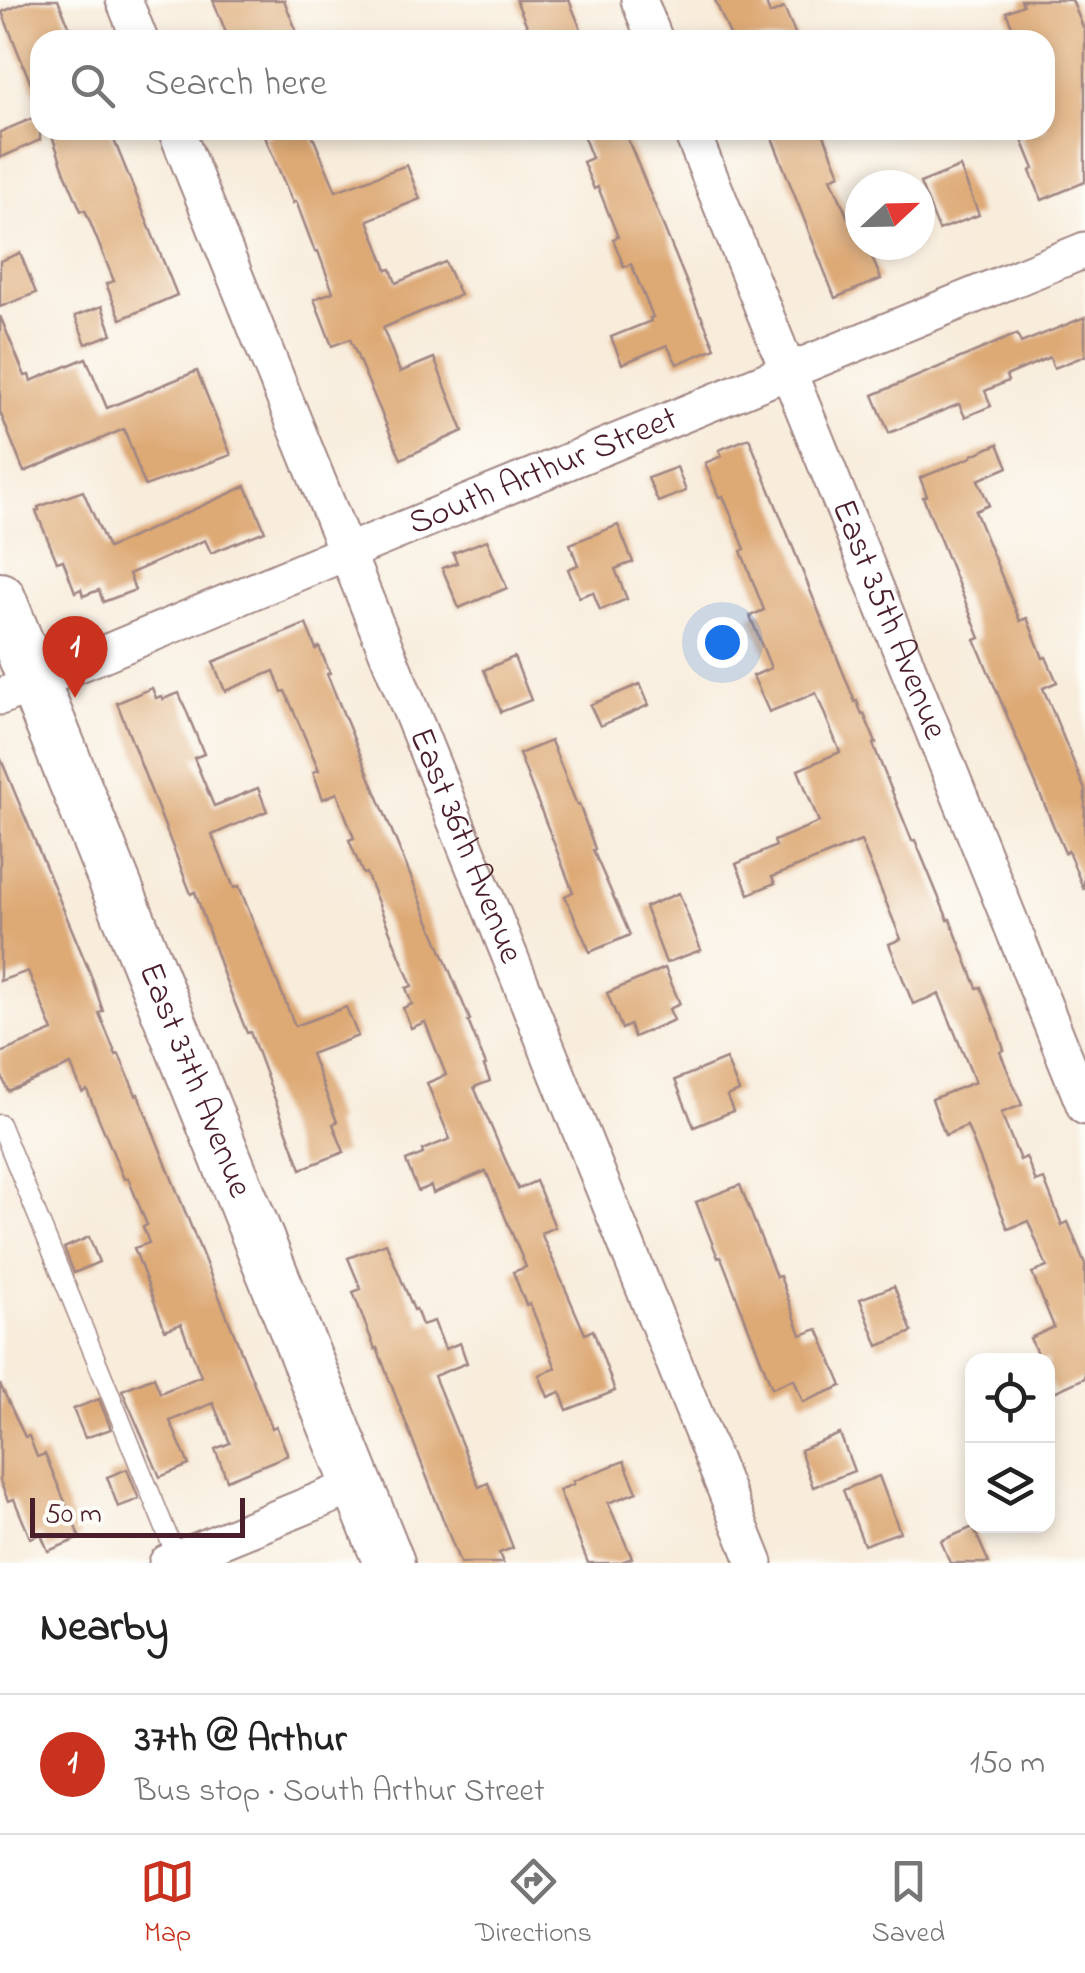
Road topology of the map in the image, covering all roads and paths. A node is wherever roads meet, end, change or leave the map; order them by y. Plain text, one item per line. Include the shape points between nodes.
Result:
1 (124, 0) edge
2 (640, 0) edge
3 (136, 30) edge
4 (652, 30) edge
5 (180, 140) edge
6 (696, 140) edge
7 (1085, 250) edge
8 (788, 372) junction
9 (346, 552) junction
10 (0, 598) edge
11 (17, 690) edge
12 (1085, 1108) edge
13 (0, 1124) edge
14 (357, 1485) junction
15 (174, 1562) edge
16 (389, 1563) edge
17 (755, 1563) edge

1 - 3 street
2 - 4 street
5 - 9 street, East 36th Avenue
6 - 8 street, East 35th Avenue
7 - 8 street, South Arthur Street
8 - 9 street, South Arthur Street
8 - 12 street, East 35th Avenue
9 - 11 street, South Arthur Street
9 - 17 street, East 36th Avenue
10 - 11 street, East 37th Avenue
11 - 14 street, East 37th Avenue
13 - 15 lane
14 - 15 street
14 - 16 street, East 37th Avenue

